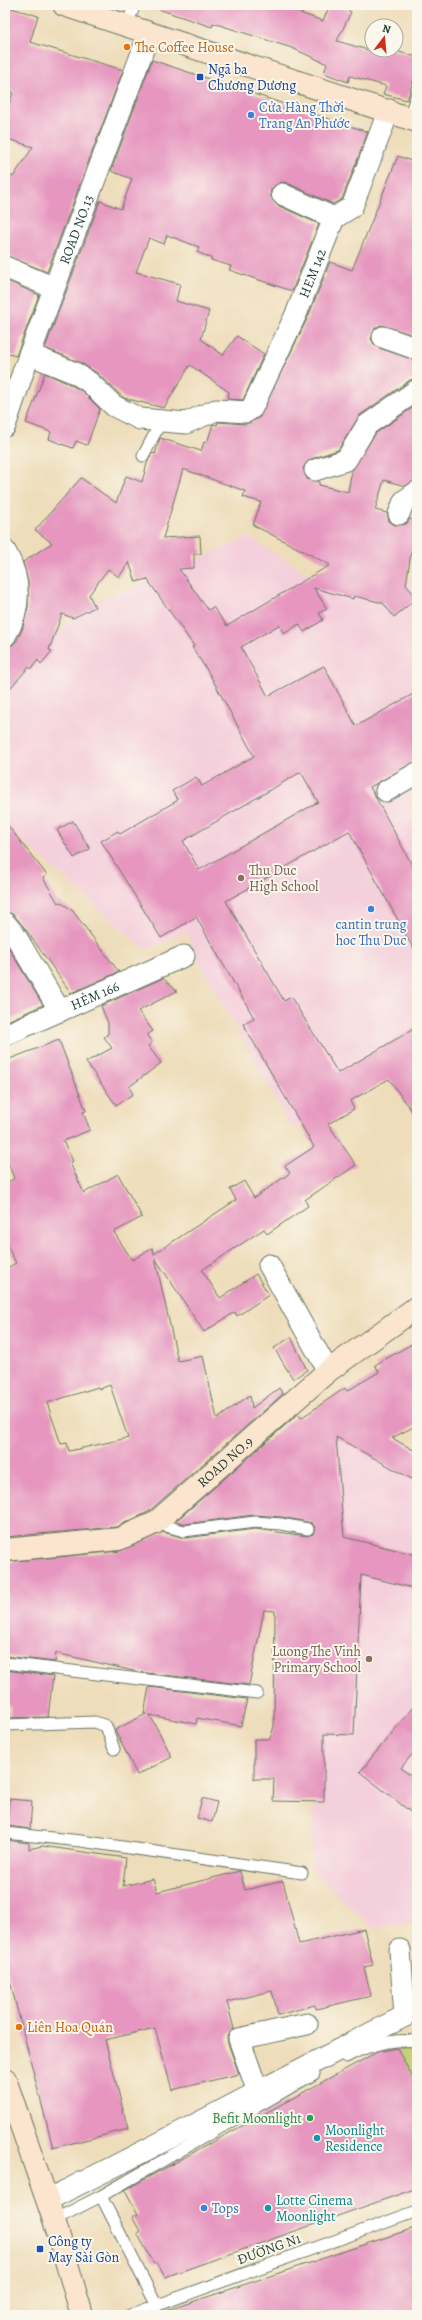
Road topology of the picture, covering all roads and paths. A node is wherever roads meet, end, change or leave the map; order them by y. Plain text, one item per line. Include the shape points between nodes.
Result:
1 (64, 5) edge
2 (135, 5) edge
3 (126, 26) junction
4 (149, 34) junction
5 (417, 94) edge
6 (405, 116) edge
7 (282, 194) dead end
8 (334, 218) junction
9 (5, 267) edge
10 (54, 288) junction
11 (382, 337) dead end
12 (417, 349) edge
13 (29, 354) junction
14 (417, 390) edge
15 (161, 422) junction
16 (5, 426) edge
17 (143, 456) dead end
18 (315, 470) dead end
19 (417, 492) edge
20 (399, 514) dead end
21 (5, 551) edge
22 (5, 636) edge
23 (417, 774) edge
24 (386, 791) dead end
25 (5, 923) edge
26 (184, 956) dead end
27 (60, 1011) junction
28 (5, 1035) edge
29 (269, 1265) dead end
30 (417, 1307) edge
31 (328, 1371) junction
32 (155, 1523) junction
33 (308, 1529) dead end
34 (5, 1550) edge
35 (5, 1663) edge
36 (257, 1693) dead end
37 (5, 1725) edge
38 (114, 1749) dead end
39 (5, 1833) edge
40 (302, 1872) dead end
41 (400, 1950) dead end
42 (307, 2024) dead end
43 (417, 2041) edge
44 (5, 2079) edge
45 (258, 2092) junction
46 (101, 2196) junction
47 (47, 2200) junction
48 (417, 2211) edge
49 (54, 2220) junction
50 (157, 2306) junction
51 (82, 2315) edge
52 (130, 2315) edge

1 - 3 main road
2 - 3 lane
3 - 4 main road
4 - 6 main road
4 - 10 street, ROAD NO.13
5 - 6 lane
6 - 8 street via 352,207
7 - 8 street
8 - 15 street, HEM 142 via 297,312 252,408 246,412 216,410 186,423
9 - 10 street
10 - 13 street, ROAD NO.13
11 - 12 street
13 - 15 street via 75,373 89,382 114,406 140,419
13 - 16 street, ROAD NO.13
14 - 18 street via 368,425 346,460
15 - 17 lane
19 - 20 street via 404,502
21 - 22 street via 14,566 19,595 16,613
23 - 24 street
25 - 27 street via 15,935
26 - 27 street, HẺM 166
27 - 28 street, HẺM 166
29 - 31 street
30 - 31 main road, ROAD NO.9
31 - 32 main road, ROAD NO.9
32 - 33 lane via 184,1531 255,1522
32 - 34 main road, ROAD NO.9 via 119,1539
35 - 36 lane
37 - 38 lane via 95,1722 106,1726
39 - 40 lane via 82,1841
41 - 45 street via 405,2016
42 - 45 street via 239,2039
43 - 46 lane via 381,2043 350,2054
44 - 47 main road
45 - 47 street
46 - 49 lane
46 - 50 lane
47 - 49 main road
48 - 50 lane, ĐƯỜNG N1
49 - 51 main road
50 - 52 lane, ĐƯỜNG N1

